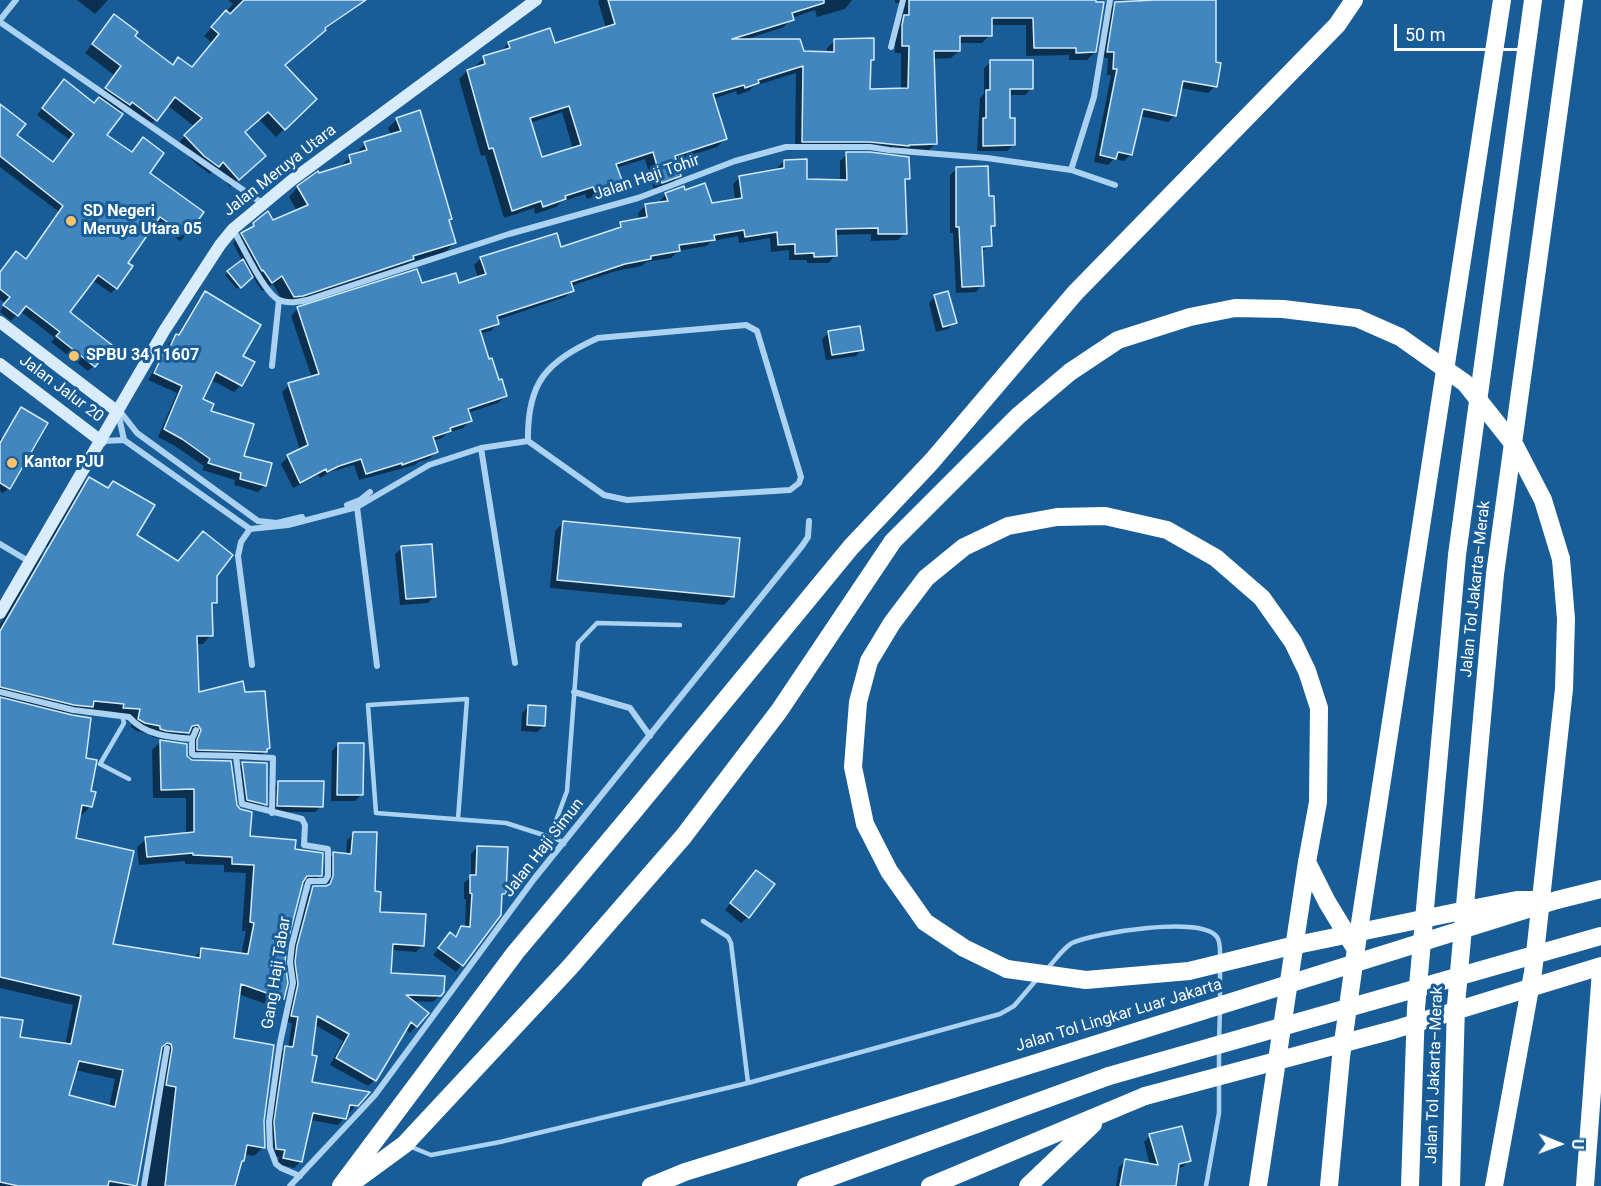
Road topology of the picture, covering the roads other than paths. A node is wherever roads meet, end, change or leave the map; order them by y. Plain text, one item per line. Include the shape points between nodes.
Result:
1 (16, 0) edge
2 (534, 0) edge
3 (903, 0) edge
4 (1110, 0) edge
5 (1354, 0) edge
6 (1502, 0) edge
7 (1533, 0) edge
8 (1574, 0) edge
9 (0, 21) edge
10 (891, 47) dead end
11 (1071, 170) junction
12 (1115, 185) dead end
13 (262, 203) junction
14 (233, 229) junction
15 (279, 300) junction
16 (0, 322) edge
17 (0, 364) edge
18 (272, 366) dead end
19 (118, 411) junction
20 (124, 440) junction
21 (101, 441) junction
22 (528, 441) junction
23 (481, 448) junction
24 (370, 492) dead end
25 (357, 507) junction
26 (809, 521) dead end
27 (250, 529) junction
28 (0, 544) edge
29 (30, 562) junction
30 (0, 613) edge
31 (680, 625) dead end
32 (515, 663) dead end
33 (252, 665) dead end
34 (377, 666) dead end
35 (0, 692) edge
36 (574, 692) junction
37 (122, 715) junction
38 (196, 730) dead end
39 (650, 736) junction
40 (192, 740) junction
41 (236, 756) junction
42 (129, 779) dead end
43 (272, 813) junction
44 (458, 819) junction
45 (550, 837) junction
46 (564, 844) junction
47 (1306, 862) junction
48 (1601, 889) edge
49 (1557, 900) junction
50 (703, 921) dead end
51 (1601, 936) edge
52 (1356, 949) junction
53 (1601, 966) edge
54 (1601, 971) edge
55 (167, 1048) dead end
56 (748, 1083) junction
57 (1106, 1113) junction
58 (405, 1144) junction
59 (300, 1176) junction
60 (144, 1186) edge
61 (290, 1186) edge
62 (341, 1186) edge
63 (348, 1186) edge
64 (651, 1186) edge
65 (806, 1186) edge
66 (930, 1186) edge
67 (1028, 1186) edge
68 (1206, 1186) edge
69 (1258, 1186) edge
70 (1329, 1186) edge
71 (1410, 1186) edge
72 (1451, 1186) edge
73 (1494, 1186) edge
74 (1585, 1186) edge

1 - 9 street
2 - 13 main road, Jalan Meruya Utara
3 - 10 street
4 - 11 street via 1094,98
5 - 62 highway via 1337,25 1075,293 932,461 850,547 515,953
6 - 52 highway
7 - 71 highway, Jalan Tol Jakarta–Merak via 1457,555 1416,1008
8 - 72 highway, Jalan Tol Jakarta–Merak via 1495,574 1456,1005
9 - 13 street
11 - 12 street, Jalan Haji Tohir
11 - 15 street, Jalan Haji Tohir via 870,147 786,147 735,161 638,198 509,234 307,300
13 - 14 main road, Jalan Meruya Utara
14 - 15 street via 263,283
14 - 19 main road, Jalan Meruya Utara via 164,331
15 - 18 street
16 - 19 main road, Jalan Jalur 20
17 - 21 main road, Jalan Jalur 20
19 - 20 street
19 - 21 main road, Jalan Meruya Utara
19 - 24 street via 138,433 258,521 286,521 351,504
20 - 21 street
20 - 27 street
21 - 29 main road, Jalan Meruya Utara
22 - 22 street via 530,404 539,380 564,356 588,343 598,338 749,326 757,331 801,474 799,483 790,490 627,500 604,495
22 - 23 street
23 - 25 street via 429,465
23 - 32 street
25 - 27 street via 288,525
25 - 34 street
26 - 39 street, Jalan Haji Simun via 808,537 802,546
27 - 33 street via 238,556
28 - 29 street
29 - 30 main road, Jalan Meruya Utara
31 - 36 lane via 597,623 578,643
35 - 37 street via 73,710
36 - 39 street via 630,708
36 - 45 lane via 567,791
37 - 40 street via 150,732
37 - 42 lane via 124,723 100,764
38 - 40 street
39 - 46 street, Jalan Haji Simun
40 - 41 street via 194,755
41 - 43 street, Gang Haji Tabar via 242,804
41 - 43 street via 273,758
43 - 59 street, Gang Haji Tabar via 302,819 304,845 326,847 329,852 325,881 308,883 292,945 293,983 269,1122 270,1148 276,1164
44 - 44 lane via 376,813 368,705 467,699
44 - 45 lane via 506,823
45 - 46 lane
46 - 59 street, Jalan Haji Simun via 375,1095
47 - 49 highway, bridge via 1318,802 1319,708 1307,671 1293,642 1262,598 1216,558 1167,531 1105,516 1057,517 1008,526 964,547 926,578 869,662 858,702 853,767 865,824 889,871 925,922 964,948 1007,969 1086,980 1189,971 1517,900
47 - 52 highway
47 - 69 highway
48 - 49 highway, Jalan Tol Lingkar Luar Jakarta
49 - 64 highway, Jalan Tol Lingkar Luar Jakarta, bridge via 685,1172
50 - 56 lane via 731,943
51 - 65 highway, bridge via 1109,1076
52 - 70 highway
53 - 57 highway, bridge via 1393,1030 1145,1096
54 - 74 highway
55 - 60 street
56 - 58 lane via 443,1153 426,1154
56 - 68 lane via 1007,1011 1073,943 1169,926 1208,929 1220,945 1219,1113
57 - 66 highway
57 - 67 highway
58 - 63 highway
58 - 73 highway, bridge via 570,967 683,837 779,711 893,541 1018,416 1070,372 1118,340 1190,317 1235,308 1271,309 1357,318 1400,338 1465,383 1515,446 1543,500 1561,559 1566,619 1564,689 1533,972
59 - 61 street, Jalan Haji Simun

